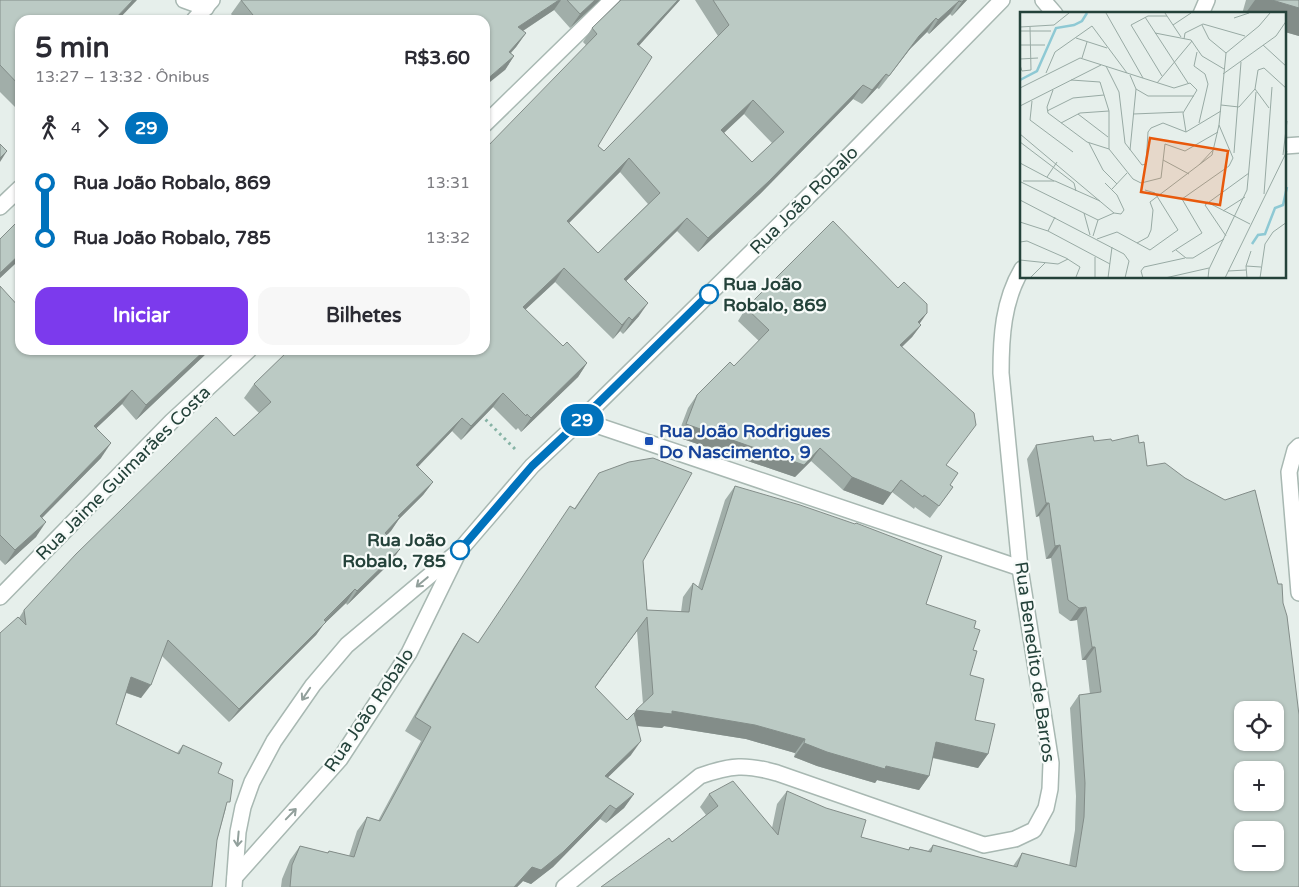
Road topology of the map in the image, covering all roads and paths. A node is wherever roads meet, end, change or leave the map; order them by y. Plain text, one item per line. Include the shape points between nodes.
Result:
1 (184, 0) edge
2 (612, 0) edge
3 (1002, 0) edge
4 (1043, 0) edge
5 (1206, 0) edge
6 (209, 4) edge
7 (1054, 12) edge
8 (1202, 12) edge
9 (199, 15) edge
10 (490, 119) edge
11 (1299, 145) edge
12 (1286, 146) edge
13 (15, 193) edge
14 (0, 207) edge
15 (1020, 274) edge
16 (243, 355) edge
17 (476, 411) edge
18 (581, 420) junction
19 (1299, 446) edge
20 (532, 466) junction
21 (460, 550) junction
22 (1020, 568) junction
23 (1299, 593) edge
24 (0, 597) edge
25 (234, 882) edge
26 (564, 887) edge

1 - 6 street
2 - 10 street
3 - 18 street, Rua João Robalo
4 - 7 street
5 - 8 street
6 - 9 street
11 - 12 street
13 - 14 street
15 - 22 street, Rua Benedito de Barros via 1006,306 1001,373
16 - 24 street, Rua Jaime Guimarães Costa via 172,421
17 - 20 path
18 - 20 street, Rua João Robalo
18 - 22 street
19 - 23 street via 1289,472
20 - 21 street, Rua João Robalo
25 -> 21 street, Rua João Robalo via 340,759 409,653
21 -> 25 street, Rua João Robalo via 347,645 313,685 274,741 243,807
22 - 26 street, Rua Benedito de Barros via 1051,763 1046,808 1034,830 1016,839 984,845 755,766 724,768 700,776

